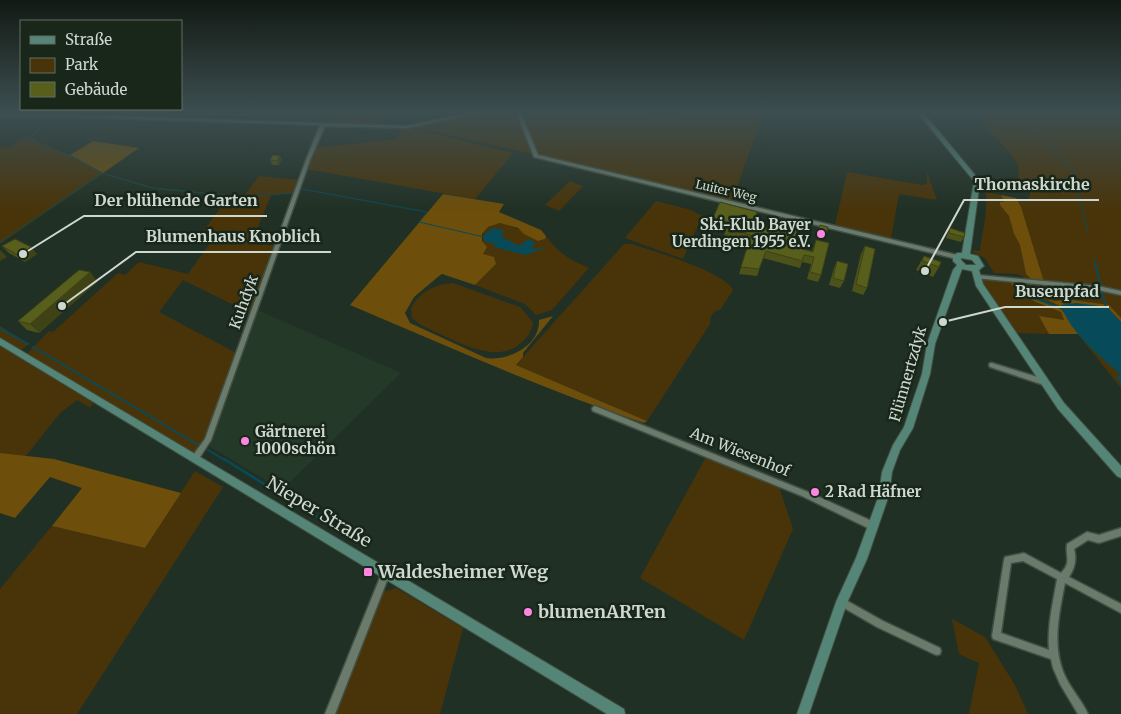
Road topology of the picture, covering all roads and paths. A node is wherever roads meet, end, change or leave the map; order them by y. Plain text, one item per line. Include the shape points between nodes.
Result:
1 (315, 144) edge
2 (531, 144) edge
3 (947, 144) edge
4 (966, 254) junction
5 (959, 261) junction
6 (976, 273) junction
7 (1121, 294) edge
8 (0, 341) edge
9 (992, 365) dead end
10 (1044, 382) junction
11 (595, 409) dead end
12 (195, 458) junction
13 (1121, 473) edge
14 (873, 526) junction
15 (1121, 532) edge
16 (386, 573) junction
17 (1062, 577) junction
18 (842, 602) junction
19 (1121, 609) edge
20 (937, 651) dead end
21 (1054, 656) junction
22 (330, 714) edge
23 (619, 714) edge
24 (803, 714) edge
25 (1083, 714) edge

1 - 12 street, Kuhdyk via 208,440
2 - 5 street, Luiter Weg via 536,156
3 - 4 main road via 977,181
4 - 5 main road
4 - 6 main road via 979,262
5 - 6 main road
5 - 14 main road, Flünnertzdyk via 930,344 926,374 908,428 887,472 884,495
6 - 7 street
6 - 10 main road via 987,296
8 - 12 main road, Nieper Straße
9 - 10 street
10 - 13 main road via 1061,406
11 - 14 street, Am Wiesenhof via 797,490
12 - 16 main road, Nieper Straße
14 - 18 main road, Flünnertzdyk
15 - 17 street via 1099,539 1087,536 1070,547 1073,555 1068,572
16 - 22 street
16 - 23 main road, Nieper Straße
17 - 19 street
17 - 21 street via 1052,626
17 - 21 street via 1024,557 1008,560 995,633 999,638
18 - 20 street
18 - 24 main road, Flünnertzdyk
21 - 25 street via 1063,681 1077,699

